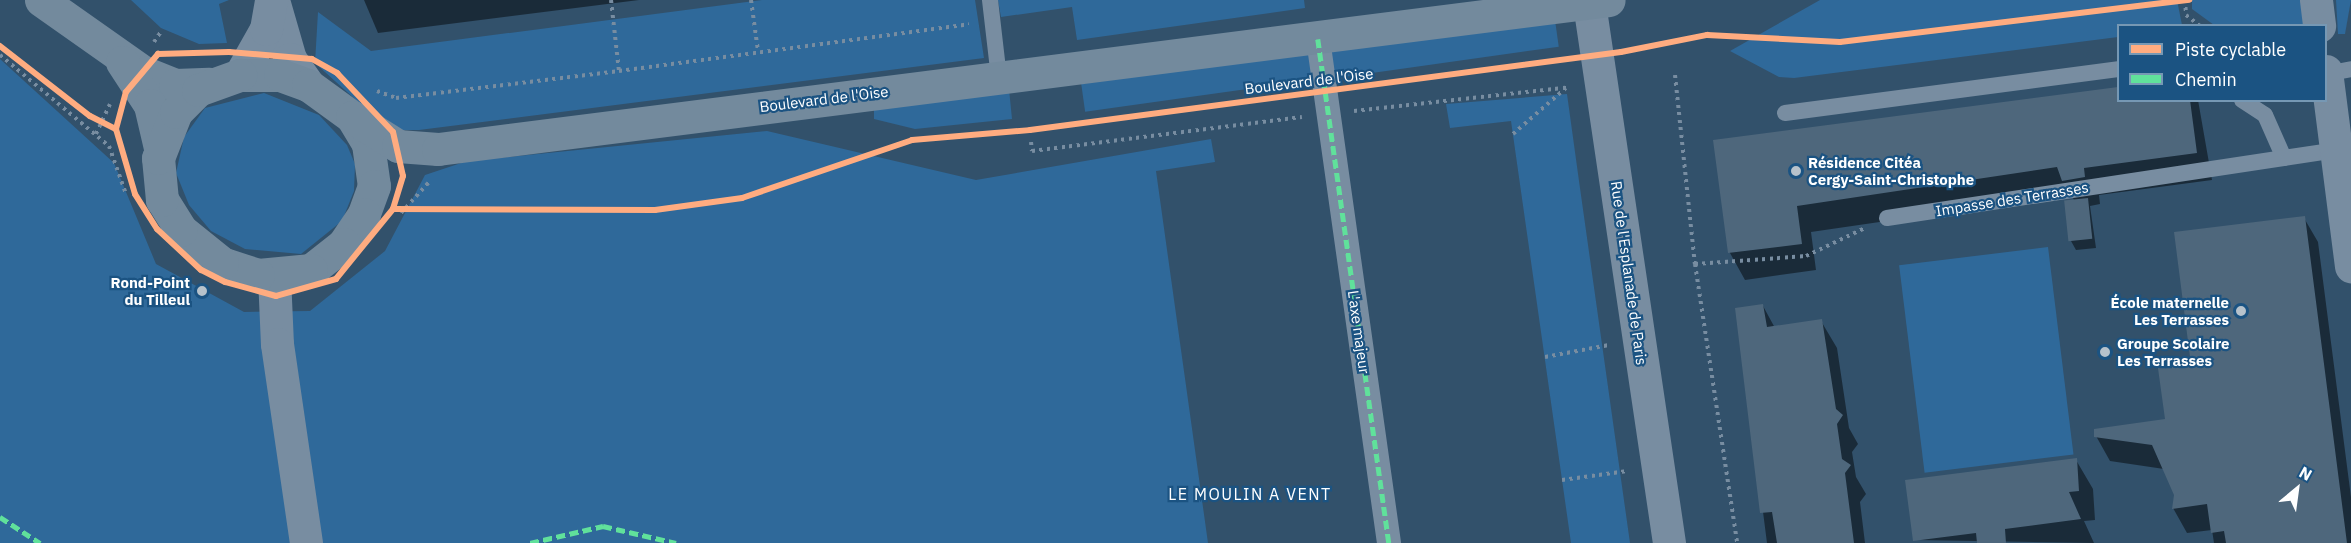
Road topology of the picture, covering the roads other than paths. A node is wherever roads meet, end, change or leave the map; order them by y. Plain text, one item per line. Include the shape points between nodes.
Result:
1 (41, 0) edge
2 (272, 0) edge
3 (990, 0) edge
4 (2316, 0) edge
5 (1597, 1) edge
6 (2319, 24) edge
7 (1318, 39) junction
8 (117, 57) junction
9 (2117, 69) edge
10 (2351, 69) edge
11 (2327, 72) edge
12 (240, 75) junction
13 (999, 78) junction
14 (2327, 80) edge
15 (209, 84) junction
16 (308, 85) junction
17 (2245, 102) edge
18 (1785, 113) dead end
19 (352, 117) junction
20 (160, 148) junction
21 (2336, 150) junction
22 (2284, 158) junction
23 (433, 164) junction
24 (383, 210) junction
25 (1887, 218) road end
26 (2351, 266) edge
27 (274, 276) junction
28 (306, 543) edge
29 (1389, 543) edge
30 (1669, 543) edge

1 - 8 main road
2 - 12 street via 266,29
2 - 16 street via 290,59
3 - 13 lane
4 - 6 street
5 - 7 main road, Boulevard de l'Oise
5 - 30 street, Rue de l'Esplanade de Paris
7 - 13 main road, Boulevard de l'Oise
7 - 29 street, L'axe majeur
8 - 15 main road via 175,85
8 - 20 main road via 150,105
9 - 18 lane
10 - 11 lane
12 - 15 main road
12 - 16 main road via 280,75
13 - 23 main road, Boulevard de l'Oise
14 - 21 street
15 - 20 main road via 176,112
16 - 19 main road
17 - 22 lane via 2265,115
19 - 23 main road, Boulevard de l'Oise
19 - 24 main road via 372,161
20 - 27 main road via 158,189 181,230 222,263
21 - 22 lane, Impasse des Terrasses
21 - 26 street
22 - 25 lane, Impasse des Terrasses
23 - 24 main road, Boulevard de l'Oise via 402,165
24 - 27 main road via 323,263
27 - 28 street via 277,345

